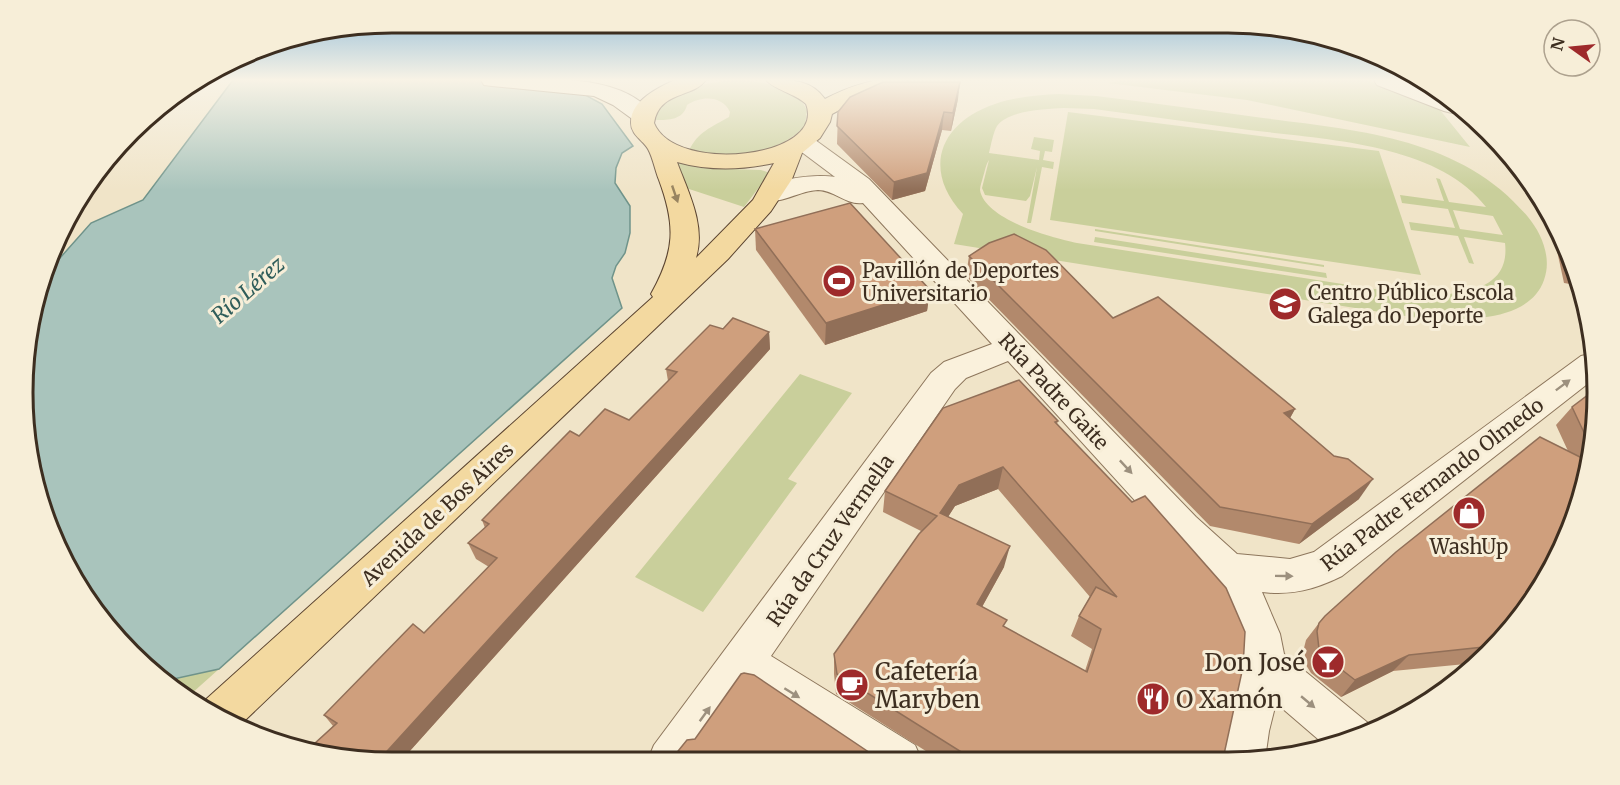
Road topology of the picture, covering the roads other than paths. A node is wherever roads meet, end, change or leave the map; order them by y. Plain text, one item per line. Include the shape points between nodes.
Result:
1 (643, 116) edge
2 (818, 117) edge
3 (797, 145) junction
4 (659, 146) junction
5 (771, 195) junction
6 (884, 211) junction
7 (653, 315) junction
8 (1013, 347) junction
9 (1586, 369) edge
10 (1226, 569) junction
11 (743, 662) junction
12 (1265, 665) junction
13 (224, 710) edge
14 (1344, 733) edge
15 (1243, 751) edge
16 (677, 752) edge
17 (884, 752) edge

1 - 4 main road, Avenida de Bos Aires via 649,136
2 - 3 main road, Avenida de Bos Aires via 815,128
3 - 4 main road via 771,156 722,162 676,154
3 - 5 main road, Avenida de Bos Aires
3 - 6 street, Rúa Padre Gaite via 860,184
4 -> 7 main road, Avenida de Bos Aires via 685,222 687,243 676,277
5 - 6 street, Rúa Padre Gaite via 795,186 828,182 846,187
5 - 7 main road, Avenida de Bos Aires via 718,254
6 - 8 street, Rúa Padre Gaite
7 - 13 main road, Avenida de Bos Aires
8 -> 10 street, Rúa Padre Gaite
8 - 11 street, Rúa da Cruz Vermella via 956,370 943,381
10 -> 9 street, Rúa Padre Fernando Olmedo via 1280,577 1311,574
10 - 12 street, Rúa Padre Gaite via 1250,609
16 -> 11 street, Rúa da Cruz Vermella
11 -> 17 street
12 -> 14 street
12 - 15 street

